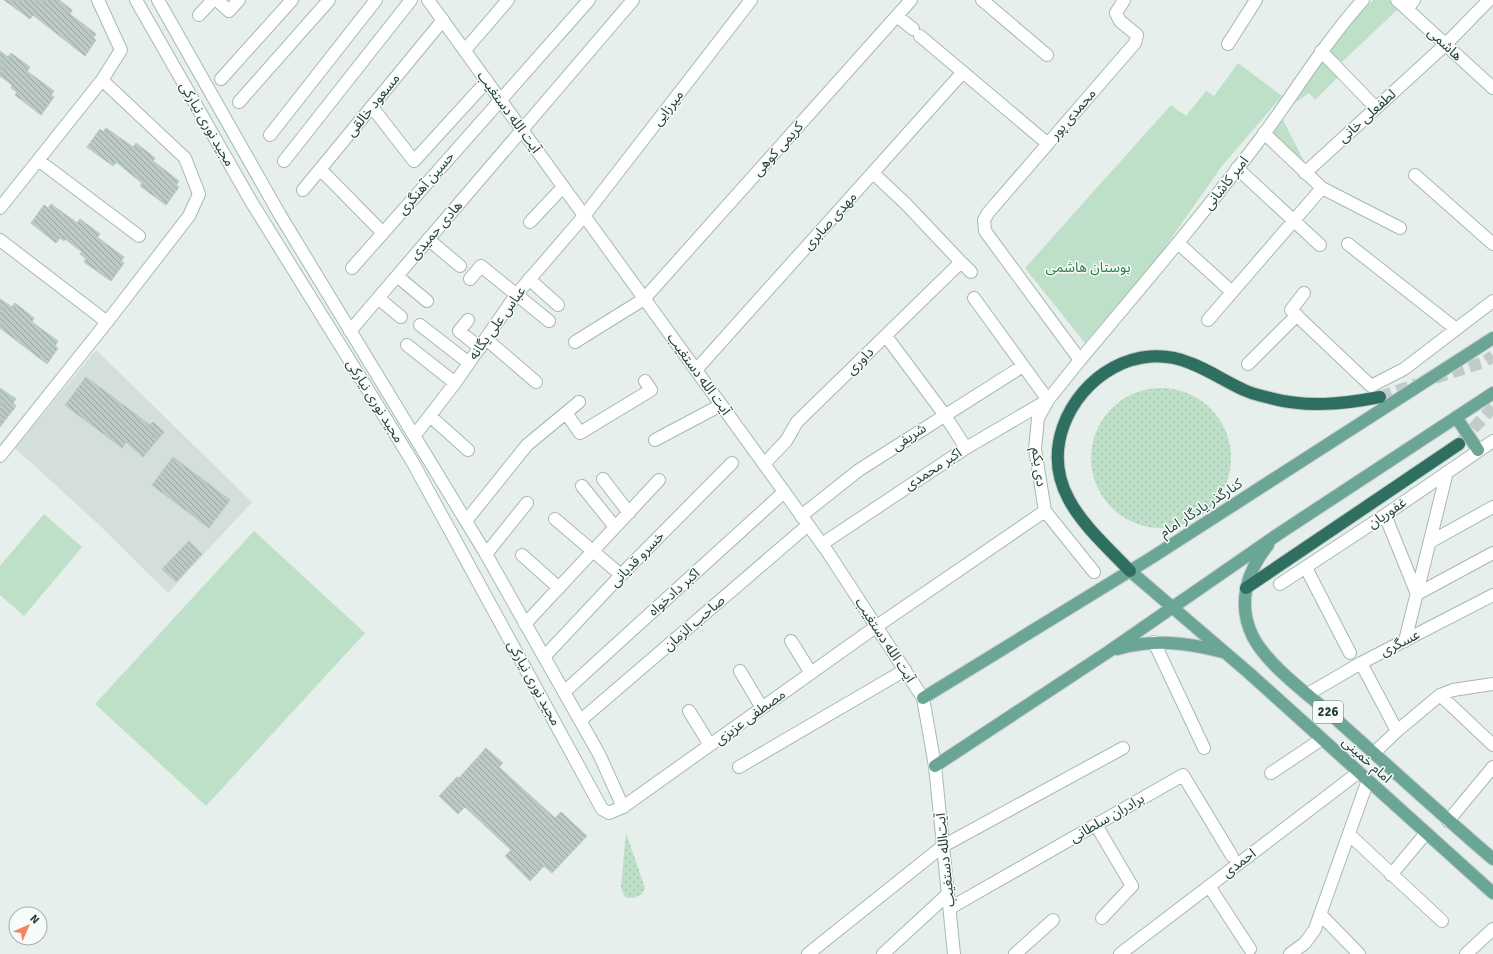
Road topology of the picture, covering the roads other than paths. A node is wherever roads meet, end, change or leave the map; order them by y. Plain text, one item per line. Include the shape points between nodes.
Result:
1 (98, 0) edge
2 (136, 0) edge
3 (158, 0) edge
4 (213, 0) edge
5 (217, 0) edge
6 (239, 0) edge
7 (292, 0) edge
8 (329, 0) edge
9 (376, 0) edge
10 (411, 0) edge
11 (508, 0) edge
12 (590, 0) edge
13 (633, 0) edge
14 (751, 0) edge
15 (911, 0) edge
16 (982, 0) edge
17 (1124, 0) edge
18 (1256, 0) edge
19 (1363, 0) edge
20 (1397, 0) edge
21 (1489, 0) edge
22 (433, 2) edge
23 (1410, 5) edge
24 (199, 14) dead end
25 (897, 16) junction
26 (443, 20) junction
27 (1228, 44) dead end
28 (1446, 45) junction
29 (464, 50) junction
30 (1321, 51) junction
31 (1047, 56) dead end
32 (963, 72) junction
33 (221, 79) dead end
34 (102, 80) junction
35 (487, 81) junction
36 (1493, 88) edge
37 (500, 99) junction
38 (239, 102) dead end
39 (372, 106) junction
40 (1376, 108) junction
41 (522, 130) junction
42 (1264, 133) junction
43 (270, 135) dead end
44 (1048, 144) junction
45 (38, 160) junction
46 (284, 161) dead end
47 (1237, 168) junction
48 (320, 169) junction
49 (872, 173) junction
50 (1305, 173) junction
51 (1415, 175) dead end
52 (563, 187) junction
53 (1322, 188) junction
54 (303, 190) dead end
55 (0, 208) edge
56 (584, 216) junction
57 (530, 222) dead end
58 (1294, 222) junction
59 (1400, 228) dead end
60 (383, 232) junction
61 (140, 236) dead end
62 (428, 239) junction
63 (0, 240) edge
64 (1178, 243) junction
65 (1320, 244) dead end
66 (1348, 244) dead end
67 (1493, 244) edge
68 (960, 261) junction
69 (460, 266) dead end
70 (352, 268) dead end
71 (971, 272) dead end
72 (397, 276) junction
73 (470, 279) dead end
74 (529, 279) junction
75 (1232, 292) junction
76 (1304, 292) dead end
77 (516, 295) junction
78 (378, 298) junction
79 (974, 298) dead end
80 (644, 299) junction
81 (427, 301) dead end
82 (1493, 301) edge
83 (558, 305) dead end
84 (1297, 315) junction
85 (401, 317) dead end
86 (468, 320) dead end
87 (1208, 320) dead end
88 (549, 321) dead end
89 (107, 322) junction
90 (420, 326) dead end
91 (1456, 329) junction
92 (350, 331) junction
93 (886, 336) junction
94 (1493, 338) edge
95 (337, 340) junction
96 (575, 342) dead end
97 (483, 343) junction
98 (407, 345) dead end
99 (1080, 360) junction
100 (468, 363) junction
101 (1248, 364) dead end
102 (1023, 366) junction
103 (696, 370) junction
104 (645, 381) dead end
105 (536, 382) dead end
106 (455, 383) junction
107 (1493, 393) edge
108 (1380, 397) tunnel mouth
109 (1048, 400) junction
110 (579, 402) dead end
111 (721, 405) junction
112 (566, 413) junction
113 (944, 414) junction
114 (430, 416) junction
115 (1456, 417) junction
116 (415, 435) junction
117 (655, 440) dead end
118 (1492, 440) edge
119 (1459, 444) tunnel mouth
120 (966, 448) junction
121 (468, 450) dead end
122 (1478, 450) junction
123 (0, 456) edge
124 (732, 463) dead end
125 (764, 464) junction
126 (1447, 472) junction
127 (603, 479) dead end
128 (659, 480) dead end
129 (582, 486) dead end
130 (784, 492) junction
131 (527, 503) dead end
132 (1493, 507) edge
133 (1045, 511) junction
134 (629, 513) junction
135 (1385, 515) junction
136 (555, 519) dead end
137 (805, 520) junction
138 (466, 521) junction
139 (615, 527) junction
140 (1277, 534) junction
141 (1430, 542) junction
142 (822, 544) junction
143 (593, 551) junction
144 (1493, 553) edge
145 (486, 554) junction
146 (522, 555) dead end
147 (1306, 568) junction
148 (1130, 570) junction
149 (1094, 572) dead end
150 (621, 575) junction
151 (1280, 584) dead end
152 (559, 588) junction
153 (1246, 588) junction
154 (1417, 594) junction
155 (1493, 595) edge
156 (1172, 607) junction
157 (525, 624) junction
158 (877, 626) junction
159 (1405, 640) junction
160 (791, 641) dead end
161 (1154, 642) junction
162 (1108, 652) junction
163 (1225, 652) junction
164 (1350, 653) dead end
165 (544, 657) junction
166 (1361, 663) junction
167 (905, 670) junction
168 (740, 671) dead end
169 (811, 673) junction
170 (1493, 684) edge
171 (564, 692) junction
172 (1308, 694) junction
173 (1440, 695) junction
174 (923, 698) junction
175 (762, 708) junction
176 (688, 711) dead end
177 (581, 720) junction
178 (1397, 731) junction
179 (1322, 739) junction
180 (1493, 745) edge
181 (710, 746) junction
182 (1123, 748) dead end
183 (1204, 748) dead end
184 (1374, 753) junction
185 (739, 766) dead end
186 (935, 766) junction
187 (1493, 767) edge
188 (1358, 772) junction
189 (1271, 773) dead end
190 (1368, 780) junction
191 (623, 807) junction
192 (1448, 821) junction
193 (1096, 825) junction
194 (1426, 833) junction
195 (1352, 838) dead end
196 (943, 846) junction
197 (1232, 856) dead end
198 (1493, 859) edge
199 (1391, 875) junction
200 (1209, 886) junction
201 (1493, 893) edge
202 (948, 894) junction
203 (950, 908) junction
204 (1320, 914) junction
205 (1102, 918) dead end
206 (1053, 920) dead end
207 (1442, 921) dead end
208 (1493, 929) edge
209 (1250, 949) dead end
210 (808, 954) edge
211 (883, 954) edge
212 (954, 954) edge
213 (1014, 954) edge
214 (1120, 954) edge
215 (1290, 954) edge
216 (1359, 954) edge
217 (1466, 954) edge

1 - 34 street via 121,50
2 - 95 street, مجید نوری نیارکی via 252,203
3 - 92 street, مجید نوری نیارکی via 252,168
4 - 24 street
5 - 6 street via 229,11
7 - 33 street
8 - 38 street
9 - 43 street
10 - 46 street
11 - 29 street
12 - 37 street, حسین آهنگری
13 - 41 street, هادی حمیدی
14 - 56 street, میرزایی
15 - 25 street, کریمی کوهی
16 - 31 street
17 - 44 street, محمدی پور via 1118,8 1118,17 1134,31 1137,39
18 - 27 street
19 - 30 street, امیر کاشانی
20 - 23 street, هاشمی
21 - 28 street, لطفعلی خانی
22 - 26 street, آیت الله دستغیب
23 - 28 street, هاشمی
25 - 32 street
25 - 80 street, کریمی کوهی
26 - 29 street, آیت الله دستغیب
26 - 39 street, مسعود خالقی
28 - 36 street, هاشمی
28 - 40 street, لطفعلی خانی
29 - 35 street, آیت الله دستغیب
30 - 40 street
30 - 42 street, امیر کاشانی
32 - 44 street
32 - 49 street, مهدی صابری
34 - 45 street
34 - 89 street via 185,158 199,194 189,216
35 - 37 street, آیت الله دستغیب
35 - 39 street via 414,161
37 - 41 street, آیت الله دستغیب
37 - 60 street, حسین آهنگری
39 - 48 street, مسعود خالقی
40 - 50 street, لطفعلی خانی
41 - 52 street, آیت الله دستغیب
41 - 62 street, هادی حمیدی
42 - 47 street, امیر کاشانی
42 - 50 street
44 - 99 street, محمدی پور via 988,213 984,220 985,231
45 - 55 street
45 - 61 street
47 - 58 street
47 - 64 street, امیر کاشانی
48 - 54 street, مسعود خالقی
48 - 60 street
49 - 68 street via 906,204
49 - 103 street, مهدی صابری
50 - 53 street
51 - 67 street
52 - 56 street, آیت الله دستغیب
52 - 57 street
53 - 58 street
53 - 59 street
56 - 74 street, عباس علی یگانه
56 - 80 street, آیت الله دستغیب
58 - 65 street
58 - 75 street
60 - 70 street, حسین آهنگری
62 - 69 street
62 - 72 street, هادی حمیدی
63 - 89 street
64 - 75 street
64 - 99 street, امیر کاشانی
66 - 91 street
68 - 71 street
68 - 93 street, داوری
72 - 78 street, هادی حمیدی
72 - 81 street
73 - 77 street via 481,266
74 - 77 street, عباس علی یگانه
74 - 83 street
75 - 87 street
76 - 84 street via 1291,310
77 - 88 street
77 - 97 street, عباس علی یگانه
78 - 85 street
78 - 92 street, هادی حمیدی
79 - 102 street
80 - 96 street, کریمی کوهی
80 - 103 street, آیت الله دستغیب
82 - 91 street
84 - 91 street via 1371,386 1404,369
84 - 101 street
86 - 97 street via 459,331
89 - 123 street
90 - 100 street
92 - 95 street, هادی حمیدی
92 - 116 street, مجید نوری نیارکی
93 - 113 street
93 - 125 street, داوری via 797,422 786,441
94 - 148 main road, کنارگذر یادگار امام
95 - 191 street, مجید نوری نیارکی via 412,461 602,809 609,813
97 - 100 street, عباس علی یگانه
97 - 105 street
98 - 106 street
99 - 109 street, دی یکم
100 - 106 street, عباس علی یگانه
102 - 109 street
102 - 113 street, شریفی
103 - 111 street, آیت الله دستغیب
104 - 112 street via 651,390 580,433
106 - 114 street, عباس علی یگانه
107 - 115 main road
108 - 148 highway via 1327,405 1272,399 1245,391 1189,362 1167,356 1126,361 1108,370 1079,395 1068,413 1058,447 1060,478 1073,510
109 - 120 street, اکبر محمدی
109 - 133 street, دی یکم via 1038,418 1035,449
110 - 112 street
111 - 117 street
111 - 125 street, آیت الله دستغیب
112 - 138 street via 527,445
113 - 120 street
113 - 137 street, شریفی via 859,470
114 - 116 street, عباس علی یگانه
114 - 121 street
115 - 122 main road
115 - 140 main road
116 - 138 street, مجید نوری نیارکی
118 - 122 street, غفوریان
119 - 153 highway
120 - 142 street, اکبر محمدی
122 - 126 street, غفوریان
124 - 150 street, خسرو قدیانی
125 - 130 street, آیت الله دستغیب
126 - 135 street, غفوریان
126 - 141 street
127 - 134 street
128 - 134 street
129 - 139 street
130 - 137 street, آیت الله دستغیب
130 - 171 street, اکبر دادخواه
131 - 145 street
132 - 141 street
133 - 149 street, دی یکم
133 - 158 street, مصطفی عزیزی
134 - 139 street
135 - 147 street, غفوریان
135 - 154 street
136 - 143 street
137 - 142 street, آیت الله دستغیب
137 - 177 street, صاحب الزمان
138 - 145 street, مجید نوری نیارکی
139 - 143 street
140 - 153 main road, امام خمینی / 226 via 1251,569
140 - 156 main road
141 - 154 street
142 - 158 street, آیت الله دستغیب
143 - 150 street
143 - 152 street
144 - 154 street
145 - 157 street, مجید نوری نیارکی
146 - 152 street
147 - 151 street, غفوریان
147 - 164 street
148 - 156 main road, امام خمینی
148 - 174 main road, کنارگذر یادگار امام
150 - 165 street, خسرو قدیانی
152 - 157 street
153 - 172 main road, امام خمینی / 226 via 1245,610 1253,637 1270,660
154 - 159 street
155 - 159 street, عسگری
156 - 162 main road
156 - 163 main road, امام خمینی / 226
157 - 165 street, مجید نوری نیارکی
158 - 167 street, آیت الله دستغیب
158 - 169 street, مصطفی عزیزی
159 - 166 street, عسگری
160 - 169 street
161 - 162 main road
161 - 163 main road via 1190,644
161 - 183 street
162 - 186 main road
163 - 179 main road, امام خمینی / 226
165 - 171 street, مجید نوری نیارکی
166 - 172 street, عسگری
166 - 178 street
167 - 174 street, آیت الله دستغیب
167 - 185 street
168 - 175 street
169 - 175 street, مصطفی عزیزی
170 - 173 street via 1453,690
171 - 177 street, مجید نوری نیارکی
172 - 184 main road, امام خمینی / 226
173 - 178 street
173 - 180 street
174 - 186 street, آیت الله دستغیب
175 - 181 street, مصطفی عزیزی
176 - 181 street
177 - 191 street, مجید نوری نیارکی via 600,754
178 - 184 street
179 - 188 main road, امام خمینی / 226
179 - 189 street
181 - 191 street, مصطفی عزیزی
182 - 196 street
184 - 192 main road, امام خمینی / 226
186 - 196 street, آیت‌الله دستغیب
187 - 192 street
188 - 190 main road, امام خمینی / 226
188 - 200 street, احمدی
190 - 194 main road, امام خمینی / 226
190 - 204 street
192 - 198 main road, امام خمینی / 226
193 - 197 street, برادران سلطانی via 1183,775
193 - 203 street, برادران سلطانی
193 - 205 street via 1132,886
194 - 199 street
194 - 201 main road, امام خمینی / 226
195 - 199 street
196 - 202 street, آیت‌الله دستغیب
196 - 210 street
199 - 207 street
200 - 209 street
200 - 214 street, احمدی
202 - 203 street, آیت‌الله دستغیب
202 - 211 street
203 - 212 street, آیت‌الله دستغیب
204 - 215 street via 1315,929 1305,943
204 - 216 street
206 - 213 street
208 - 217 street

